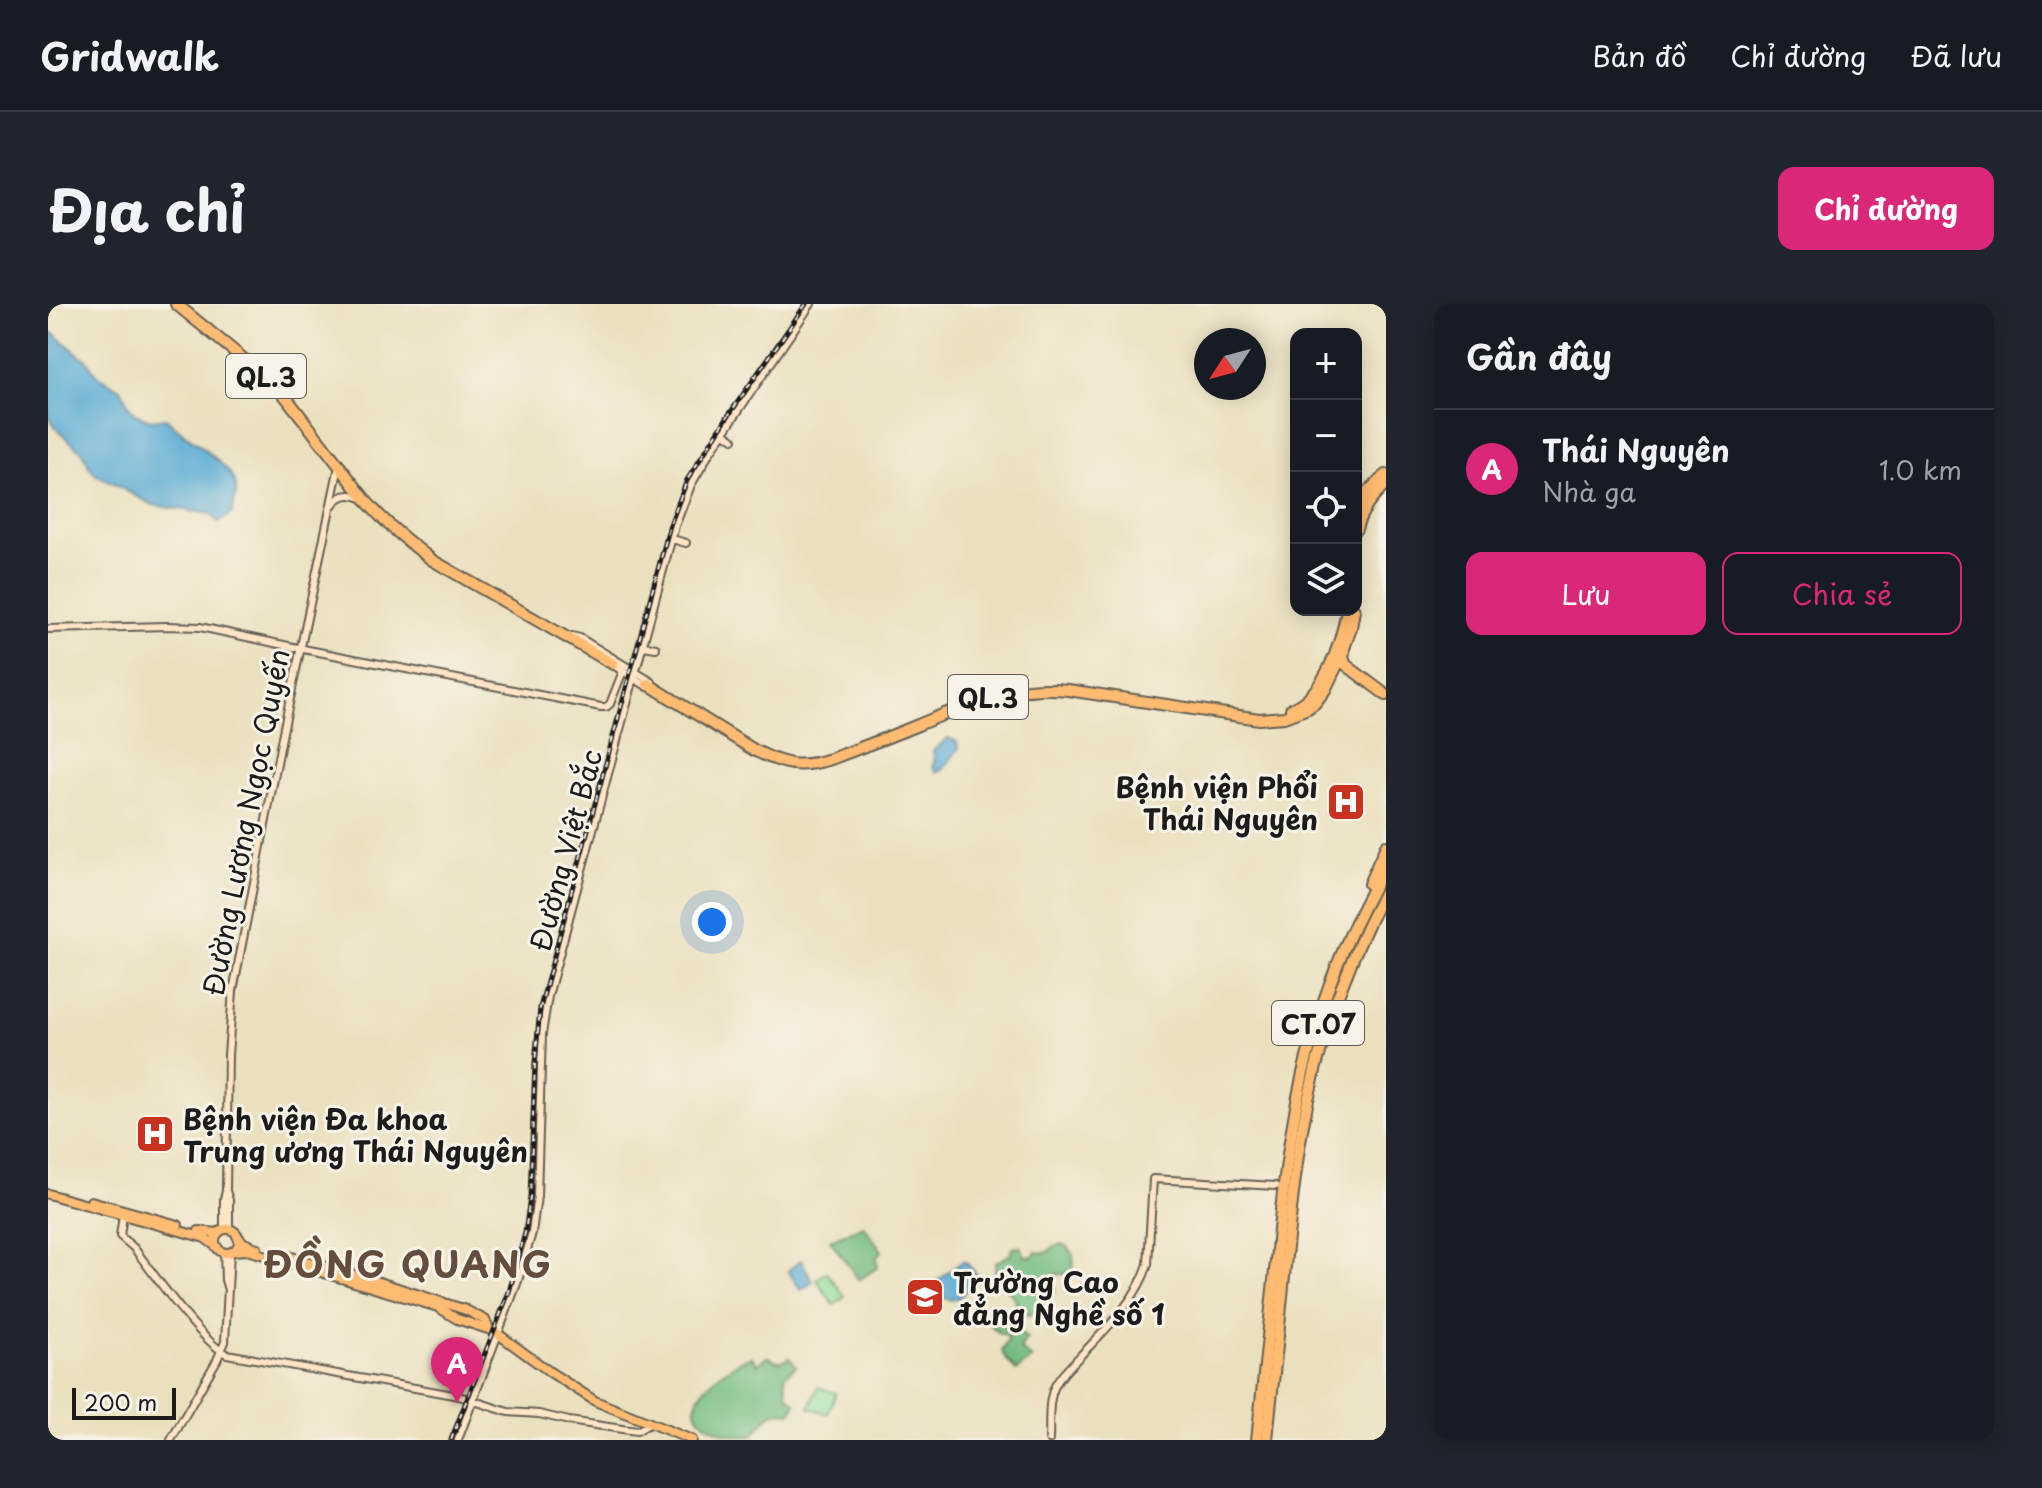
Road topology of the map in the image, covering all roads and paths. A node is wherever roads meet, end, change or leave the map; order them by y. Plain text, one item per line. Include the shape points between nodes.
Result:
1 (176, 304) edge
2 (811, 304) edge
3 (723, 432) junction
4 (733, 439) dead end
5 (339, 466) junction
6 (1383, 482) edge
7 (1362, 499) edge
8 (368, 503) junction
9 (329, 510) junction
10 (1362, 512) edge
11 (672, 539) junction
12 (686, 543) dead end
13 (1346, 616) edge
14 (1353, 616) edge
15 (48, 629) edge
16 (570, 636) junction
17 (643, 646) junction
18 (656, 648) dead end
19 (1340, 648) junction
20 (300, 649) junction
21 (617, 665) junction
22 (1337, 667) junction
23 (1352, 674) junction
24 (635, 675) junction
25 (649, 684) dead end
26 (1324, 685) junction
27 (1386, 695) edge
28 (694, 711) junction
29 (1386, 846) edge
30 (1386, 865) edge
31 (1386, 889) edge
32 (1386, 898) edge
33 (1353, 957) junction
34 (1325, 998) junction
35 (1276, 1186) dead end
36 (48, 1191) edge
37 (78, 1200) junction
38 (123, 1215) junction
39 (147, 1219) junction
40 (227, 1232) junction
41 (226, 1251) junction
42 (332, 1272) junction
43 (494, 1331) junction
44 (221, 1351) junction
45 (473, 1400) junction
46 (651, 1423) junction
47 (171, 1440) edge
48 (458, 1440) edge
49 (692, 1440) edge
50 (1049, 1440) edge
51 (1257, 1440) edge
52 (1267, 1440) edge

1 - 5 highway, QL.3 via 278,387
2 - 3 street, Đường Việt Bắc
3 - 4 street
3 - 11 street, Đường Việt Bắc via 691,485
5 - 8 highway, QL.3
5 - 9 street, Đường Lương Ngọc Quyến
6 - 7 highway
6 - 10 highway
8 - 9 street via 349,494 336,499
8 - 16 highway, QL.3 via 432,560
9 - 20 street, Đường Lương Ngọc Quyến
11 - 12 street
11 - 17 street, Đường Việt Bắc
13 - 19 highway, QL.3
14 - 19 highway, QL.3
15 - 20 street via 200,627
16 - 21 highway, QL.3
16 - 24 street
17 - 18 street
17 - 24 street, Đường Việt Bắc
19 - 22 highway
19 - 23 highway
19 - 26 highway, QL.3
20 - 21 street via 601,707 610,704
20 - 40 street, Đường Lương Ngọc Quyến via 233,991
21 - 24 street
22 - 23 highway
22 - 26 highway
23 - 26 highway
23 - 27 highway
24 - 28 street
24 - 43 street, Đường Việt Bắc via 548,996 532,1233 518,1281
25 - 28 highway, QL.3
26 - 28 highway, QL.3 via 1303,707 1261,715 1060,689 1015,690 804,763 765,750
29 - 34 highway
30 - 34 highway, CT.07
31 - 33 highway, CT.07
32 - 33 highway
33 - 52 highway, CT.07 via 1314,1073 1302,1130
34 - 51 highway, CT.07 via 1292,1127
35 - 50 street via 1153,1179 1145,1273 1115,1319 1056,1383
36 - 37 main road
37 - 38 main road
37 - 39 main road
38 - 39 main road
38 - 44 street via 120,1236
39 - 40 main road via 206,1233
39 - 41 main road via 205,1238
40 - 41 main road via 215,1240
40 - 41 main road via 238,1244
40 - 42 main road via 248,1245
41 - 42 main road via 247,1250
41 - 44 street via 226,1334
42 - 43 main road via 466,1310
43 - 45 street, Đường Việt Bắc
43 - 46 main road via 589,1397
44 - 45 street
44 - 47 street
45 - 46 street via 504,1412 637,1431
45 - 48 street, Đường Việt Bắc
46 - 49 main road

